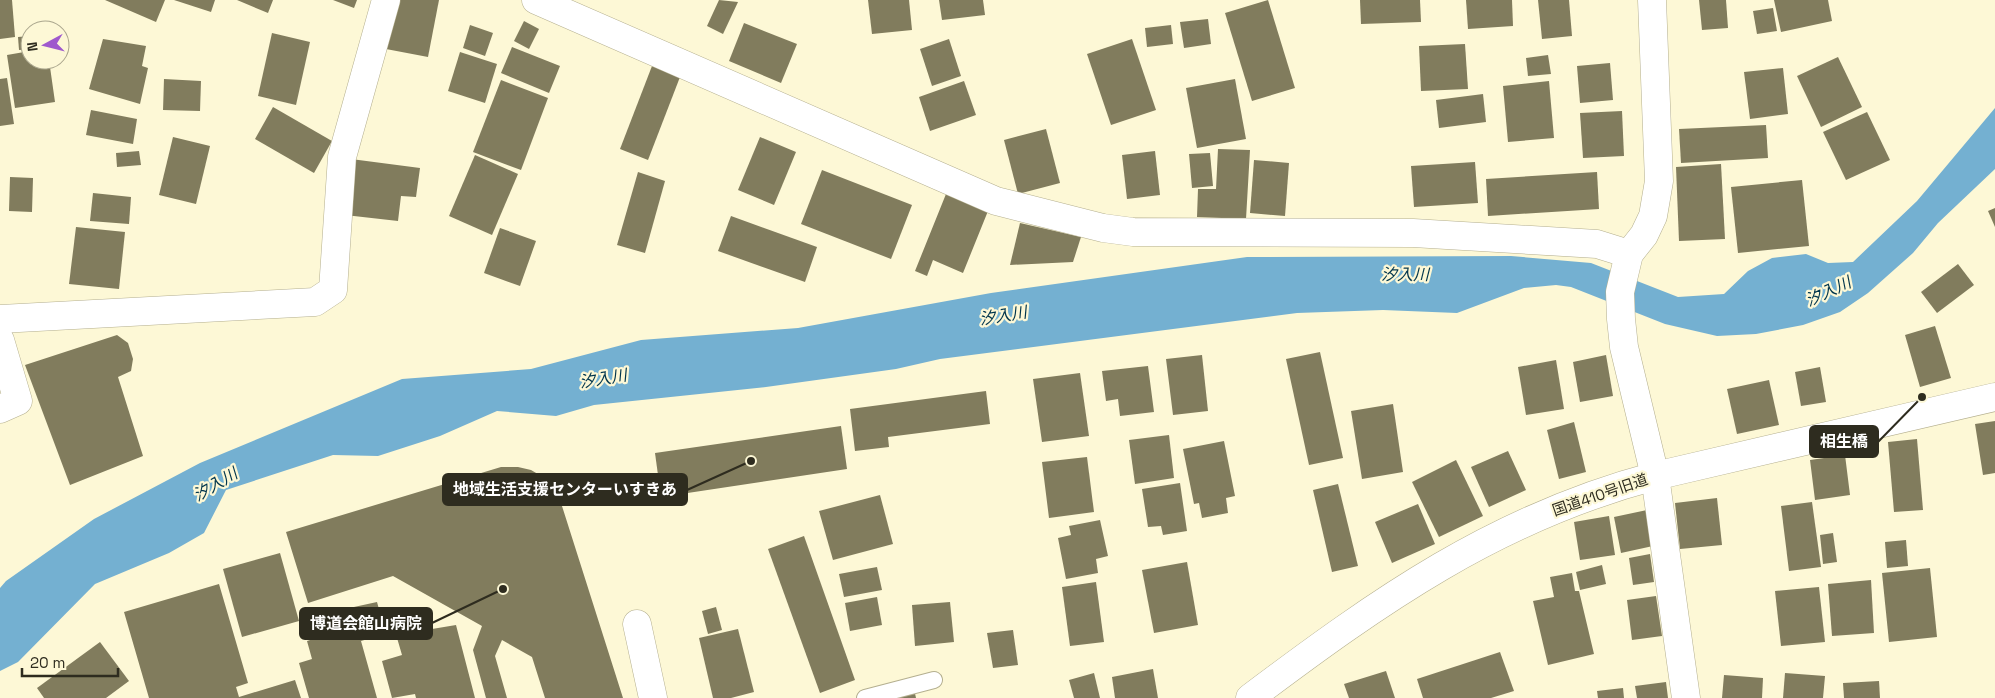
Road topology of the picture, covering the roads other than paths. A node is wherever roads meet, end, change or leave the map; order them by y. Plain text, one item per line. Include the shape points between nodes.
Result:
1 (386, 0) edge
2 (536, 0) edge
3 (1652, 0) edge
4 (1628, 260) junction
5 (0, 319) edge
6 (0, 340) edge
7 (1995, 397) edge
8 (0, 409) edge
9 (1655, 476) junction
10 (637, 624) dead end
11 (934, 680) dead end
12 (653, 698) edge
13 (865, 698) edge
14 (1250, 698) edge
15 (1686, 698) edge

1 - 5 street via 342,157 333,290 315,302
2 - 4 street via 996,201 1103,228 1133,232 1413,233 1597,244
3 - 4 street via 1659,181 1653,216
4 - 9 street via 1620,292 1624,347
6 - 8 street via 18,401
7 - 9 street, 国道410号旧道
9 - 14 street, 国道410号旧道 via 1548,513 1437,567 1324,643
9 - 15 street
10 - 12 street
11 - 13 lane

